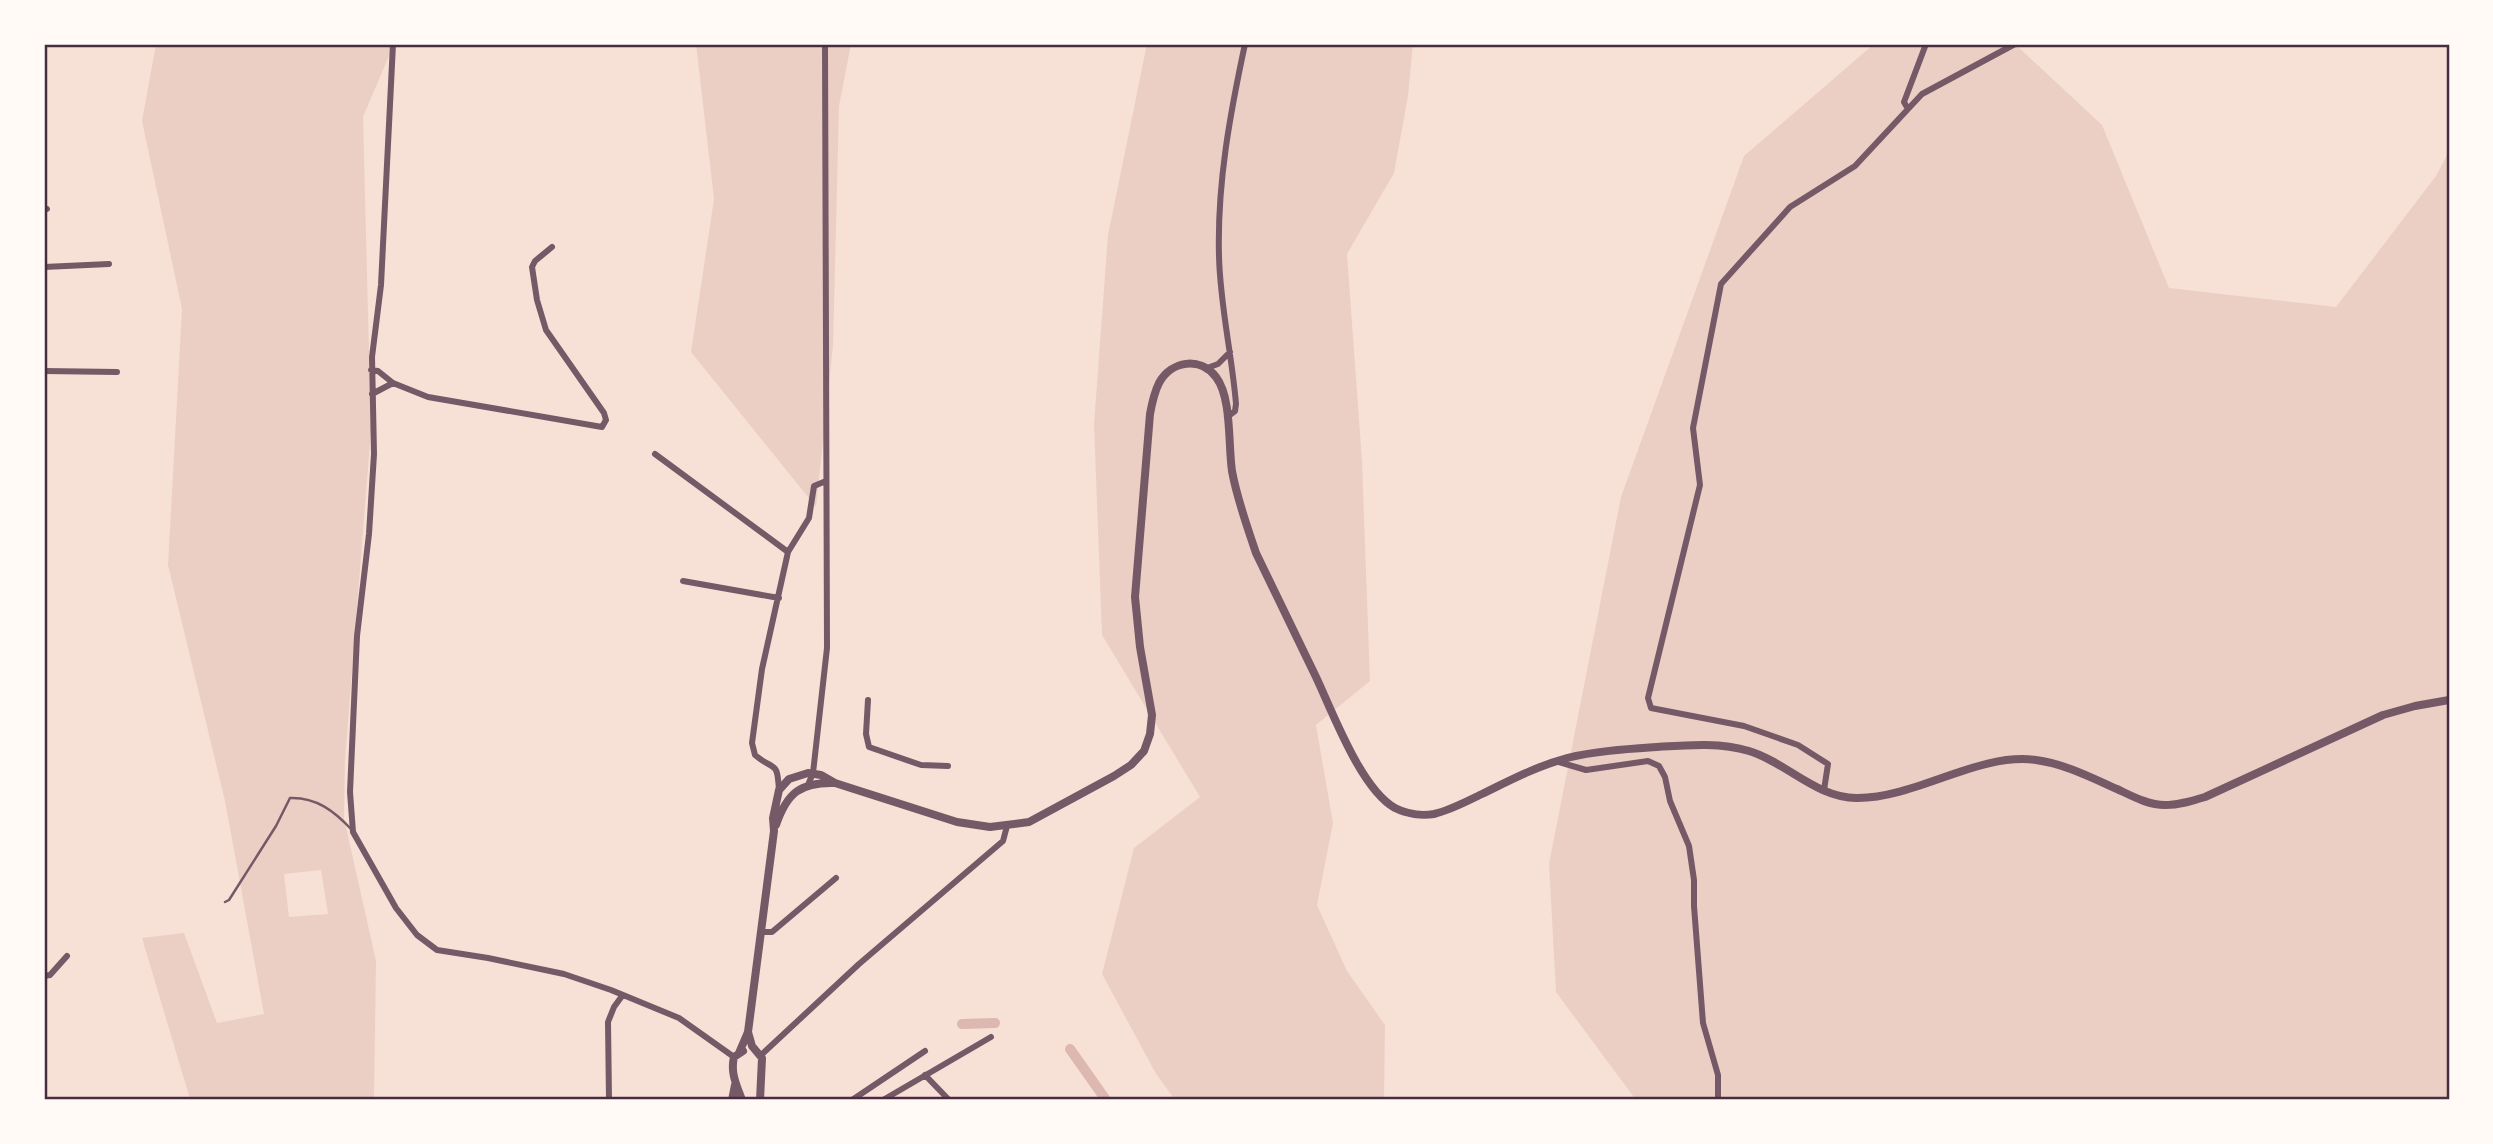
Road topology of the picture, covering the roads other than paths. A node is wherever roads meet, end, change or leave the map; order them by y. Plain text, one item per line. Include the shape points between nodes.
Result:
1 (393, 44) edge
2 (825, 44) edge
3 (1245, 44) edge
4 (1926, 44) edge
5 (2015, 44) edge
6 (1908, 109) junction
7 (552, 247) dead end
8 (109, 264) dead end
9 (44, 267) edge
10 (1230, 352) junction
11 (1207, 368) junction
12 (371, 370) junction
13 (44, 371) edge
14 (117, 372) dead end
15 (393, 383) junction
16 (372, 394) junction
17 (1227, 417) junction
18 (655, 454) dead end
19 (823, 482) junction
20 (788, 552) junction
21 (683, 581) dead end
22 (779, 598) junction
23 (868, 700) dead end
24 (2449, 701) edge
25 (1557, 762) junction
26 (948, 766) dead end
27 (813, 773) junction
28 (835, 783) junction
29 (807, 785) junction
30 (779, 790) junction
31 (1824, 790) junction
32 (1007, 827) junction
33 (353, 831) junction
34 (774, 831) junction
35 (836, 878) dead end
36 (225, 902) dead end
37 (761, 932) junction
38 (68, 956) dead end
39 (44, 976) edge
40 (622, 996) junction
41 (748, 1031) junction
42 (991, 1037) dead end
43 (925, 1051) dead end
44 (758, 1054) junction
45 (736, 1055) junction
46 (925, 1075) junction
47 (735, 1082) junction
48 (761, 1098) edge
49 (609, 1100) edge
50 (732, 1100) edge
51 (743, 1100) edge
52 (852, 1100) edge
53 (883, 1100) edge
54 (949, 1100) edge
55 (1718, 1100) edge

1 - 12 street via 381,285
2 - 19 street
3 - 10 street via 1229,121 1219,230
4 - 6 street via 1904,102
5 - 6 street via 1922,94
6 - 31 street via 1855,166 1790,207 1721,284 1693,428 1700,485 1648,698 1651,708 1744,726 1798,745 1828,764
7 - 15 street via 532,267 537,300 546,330 604,413 602,427 428,397
8 - 9 street
10 - 11 street
10 - 17 street via 1236,404
11 - 17 street via 1223,391
11 - 32 street via 1182,363 1160,381 1153,396 1135,597 1153,715 1143,751 1132,765 1087,792 1029,822
12 - 15 street
12 - 16 street
13 - 14 street
15 - 16 street
16 - 33 street via 374,454 357,636 350,778
17 - 25 street via 1232,471 1256,553 1355,759 1380,796 1413,814 1433,814
18 - 20 street
19 - 20 street via 814,486 809,518
19 - 27 street via 827,648
20 - 22 street
21 - 22 street
22 - 30 street via 762,669 752,743 755,755 778,771
23 - 26 street via 869,747 921,765
24 - 31 street via 2383,715 2185,803 2143,801 2079,771 2032,759 1980,767 1877,797 1854,799
25 - 31 street via 1655,747 1727,746 1771,760
25 - 55 street via 1586,769 1648,761 1660,766 1689,846 1703,1023 1718,1075
27 - 28 street
27 - 29 street
27 - 30 street via 789,779
28 - 29 street
28 - 32 street via 957,822
29 - 34 street via 783,805
30 - 34 street
32 - 44 street via 1003,841
33 - 36 lane via 327,807 290,798
33 - 40 street via 396,908 417,935 437,950 564,974
34 - 37 street
35 - 37 street via 772,932
37 - 41 street
38 - 39 street
40 - 45 street via 679,1018
40 - 49 street via 608,1022
41 - 44 street
41 - 45 street
42 - 46 street
43 - 52 street
44 - 45 street via 747,1050
44 - 48 street
45 - 47 street
46 - 53 street
46 - 54 street
47 - 50 street
47 - 51 street

